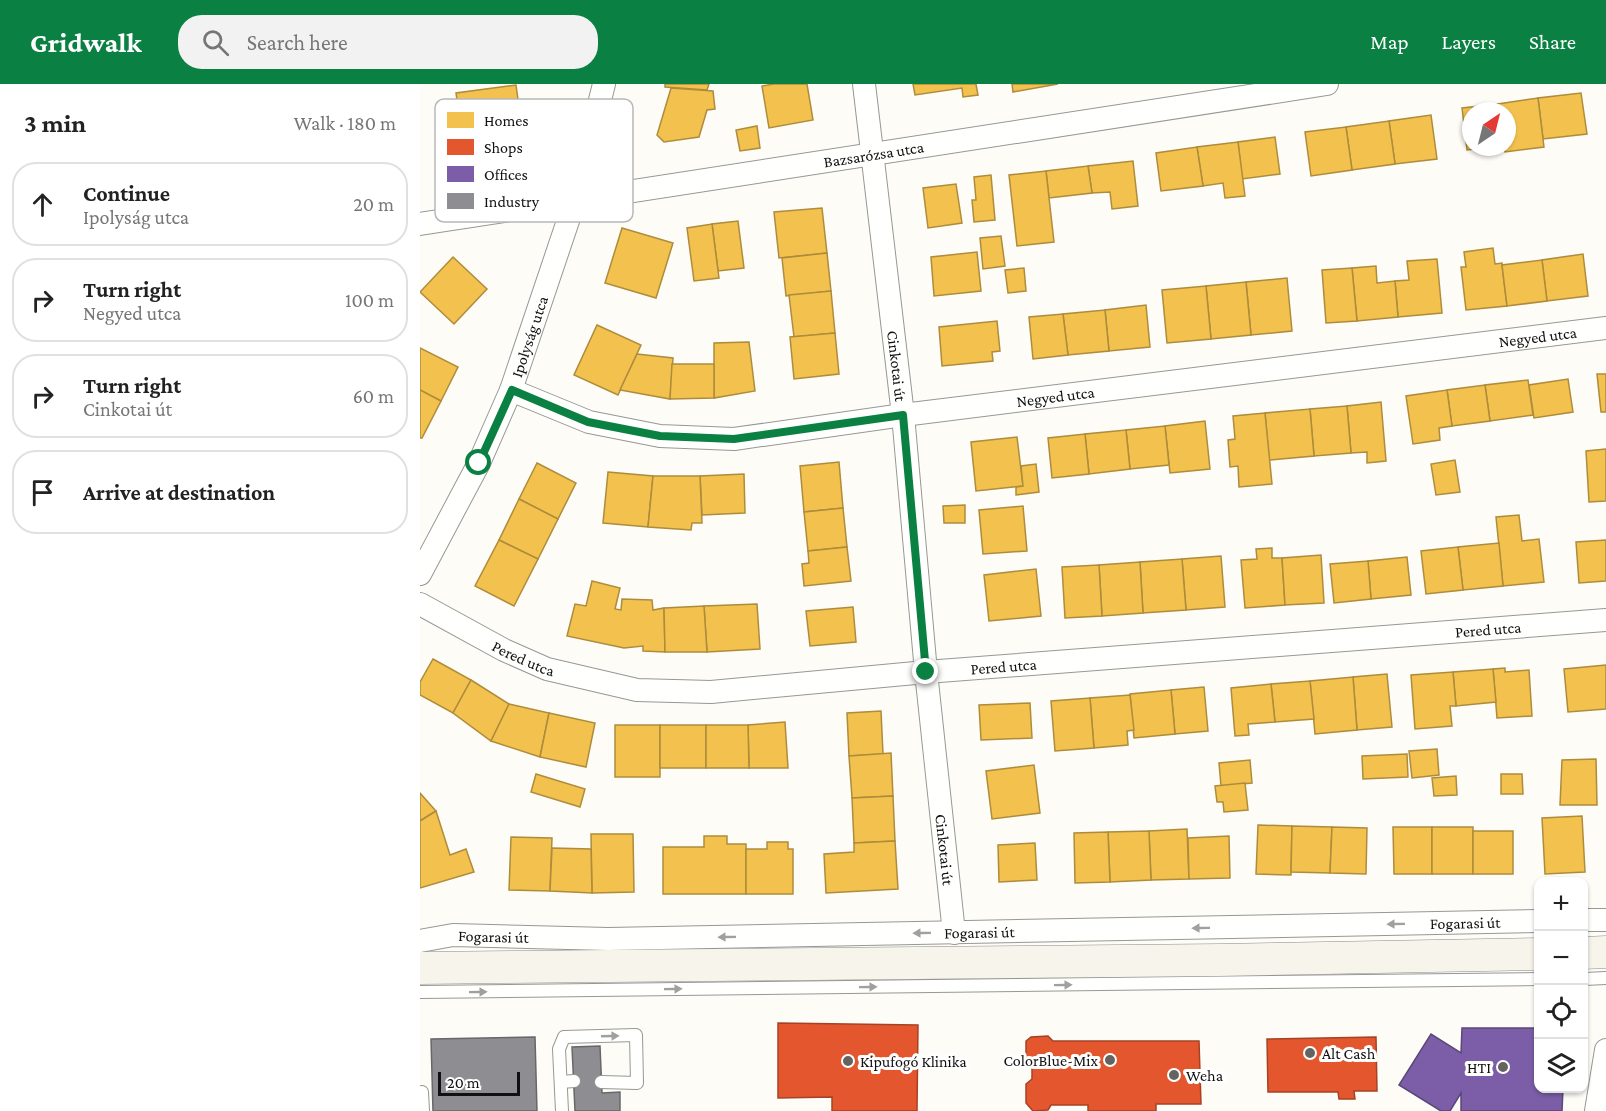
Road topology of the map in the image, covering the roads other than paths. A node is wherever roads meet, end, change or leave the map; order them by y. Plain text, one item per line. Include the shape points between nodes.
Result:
1 (604, 84) edge
2 (864, 84) edge
3 (1327, 84) edge
4 (600, 99) edge
5 (872, 154) junction
6 (633, 191) edge
7 (435, 222) edge
8 (568, 222) edge
9 (420, 224) edge
10 (1606, 328) edge
11 (512, 390) junction
12 (903, 415) junction
13 (420, 574) edge
14 (420, 604) edge
15 (1606, 620) edge
16 (926, 672) junction
17 (1588, 920) edge
18 (1606, 920) edge
19 (1534, 921) edge
20 (954, 933) junction
21 (420, 941) edge
22 (1606, 952) edge
23 (1588, 953) edge
24 (1534, 954) edge
25 (420, 968) edge
26 (1606, 978) edge
27 (1534, 979) edge
28 (1588, 979) edge
29 (420, 992) edge
30 (1606, 1050) edge
31 (574, 1081) dead end
32 (561, 1082) junction
33 (601, 1082) dead end
34 (422, 1092) dead end
35 (423, 1111) edge
36 (562, 1111) edge
37 (1596, 1111) edge

1 - 4 street, Ipolyság utca
2 - 5 street, Cinkotai út
3 - 5 street, Bazsarózsa utca
5 - 6 street, Bazsarózsa utca
5 - 12 street, Cinkotai út
7 - 9 street, Bazsarózsa utca
8 - 11 street, Ipolyság utca
10 - 12 street, Negyed utca
11 - 12 street, Negyed utca via 588,422 660,436 734,439
11 - 13 street, Ipolyság utca via 479,463
12 - 16 street, Cinkotai út
14 - 16 street, Pered utca via 547,669 637,690 711,692
15 - 16 street, Pered utca
16 - 20 street, Cinkotai út
17 - 18 street
19 -> 20 street, Fogarasi út
20 -> 21 street, Fogarasi út via 608,939 453,935
22 - 23 main road
24 - 25 main road, Fogarasi út
26 - 28 lane
29 -> 27 lane
30 - 37 street
31 - 32 lane
32 -> 33 lane via 559,1049 564,1037 636,1035 637,1083
32 - 36 lane
34 - 35 lane

